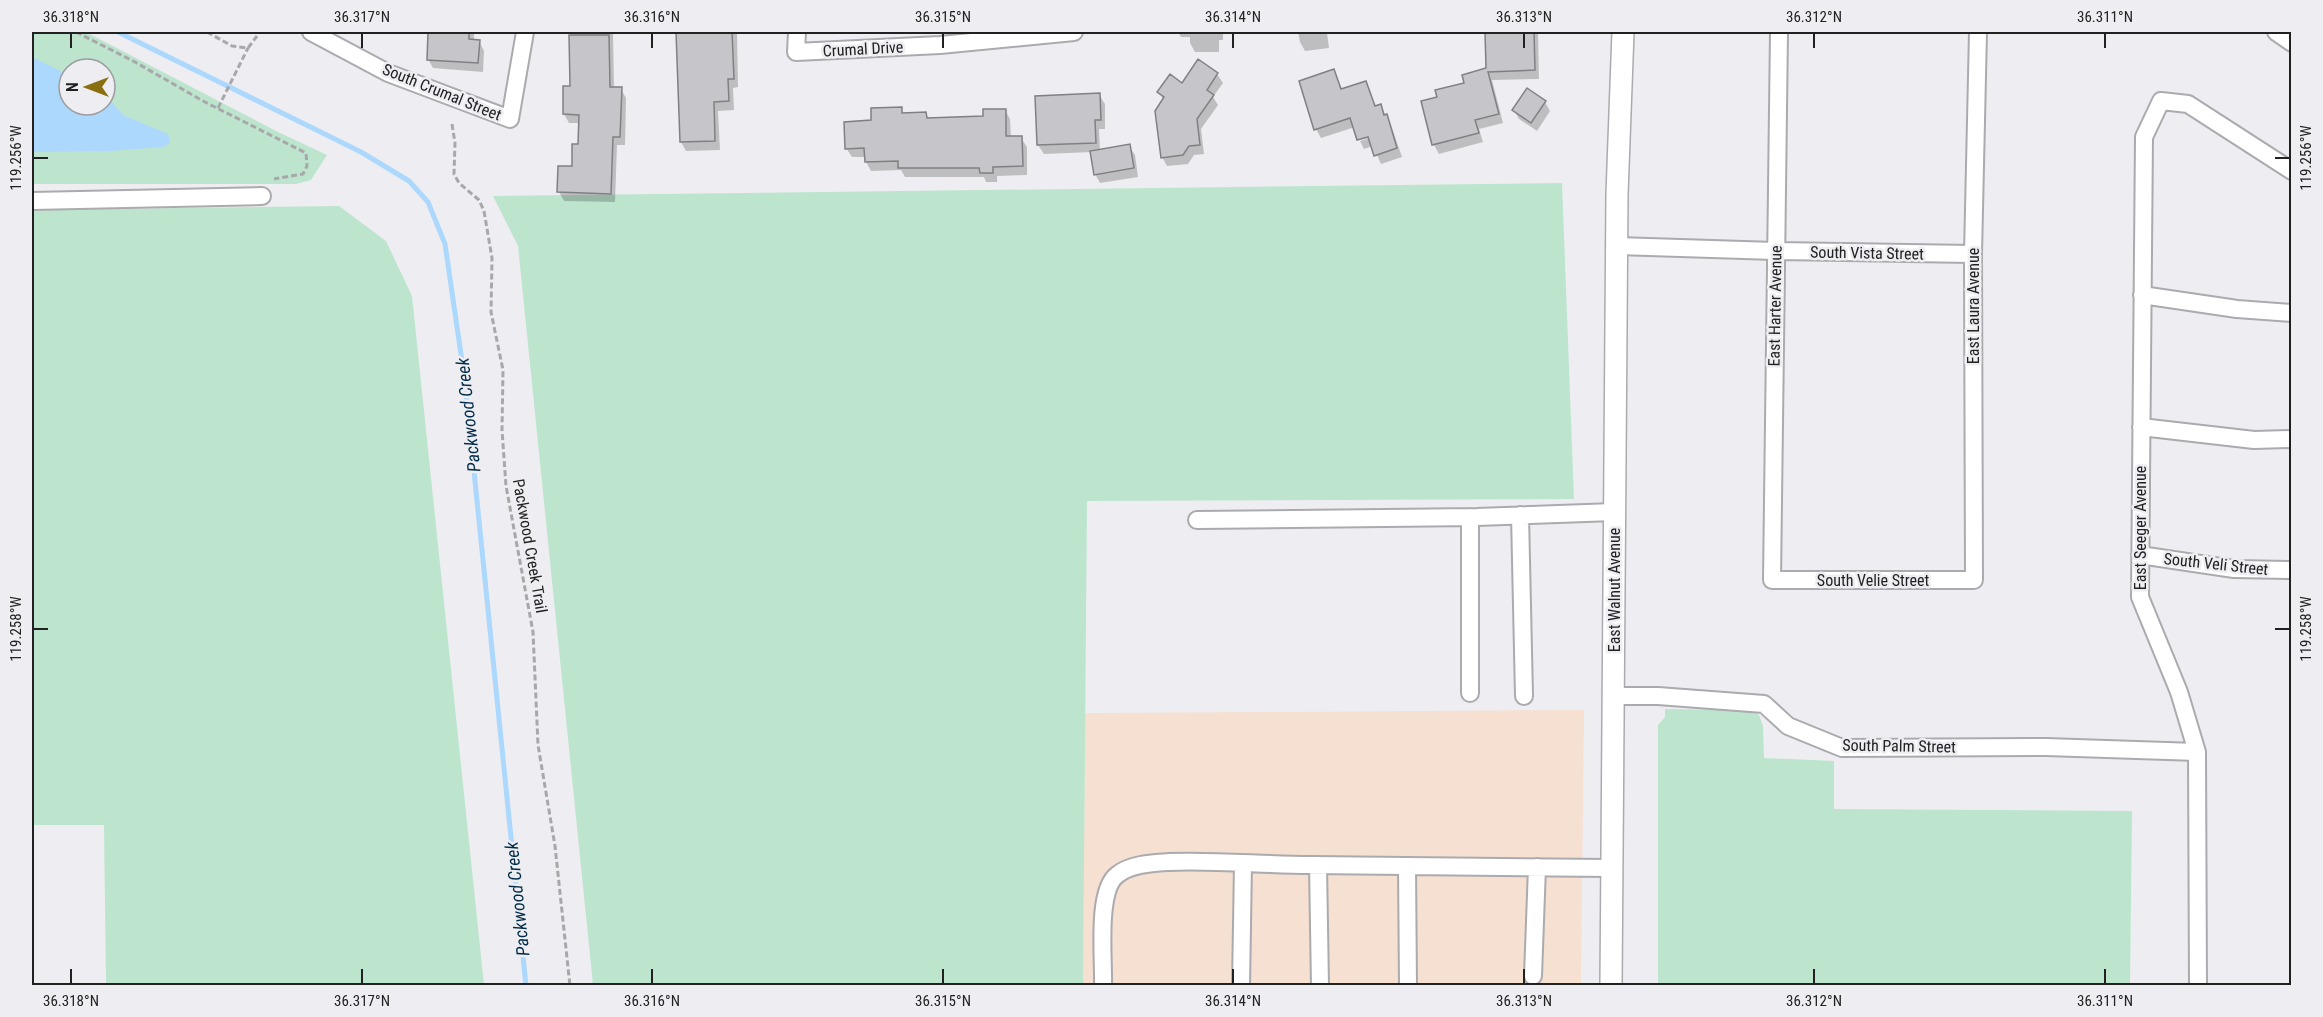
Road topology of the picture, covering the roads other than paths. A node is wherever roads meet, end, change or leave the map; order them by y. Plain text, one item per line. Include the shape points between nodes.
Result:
1 (311, 32) edge
2 (525, 32) edge
3 (797, 32) edge
4 (1074, 32) edge
5 (1609, 32) edge
6 (1623, 32) edge
7 (1779, 32) edge
8 (1978, 32) edge
9 (2276, 32) edge
10 (2292, 43) edge
11 (2292, 171) edge
12 (1617, 194) junction
13 (262, 195) dead end
14 (32, 201) edge
15 (1617, 246) junction
16 (1775, 252) junction
17 (1973, 254) junction
18 (2142, 296) junction
19 (2292, 313) edge
20 (2140, 427) junction
21 (2292, 439) edge
22 (1614, 512) junction
23 (1520, 515) junction
24 (1470, 517) junction
25 (1197, 520) dead end
26 (2140, 555) junction
27 (2292, 570) edge
28 (1772, 580) joint
29 (1974, 580) joint
30 (1470, 693) dead end
31 (1524, 696) dead end
32 (1614, 696) junction
33 (2197, 752) junction
34 (1243, 863) junction
35 (1318, 865) junction
36 (1407, 866) junction
37 (1537, 867) junction
38 (1611, 868) junction
39 (1533, 976) dead end
40 (1103, 986) edge
41 (1242, 986) edge
42 (1320, 986) edge
43 (1408, 986) edge
44 (1611, 986) edge
45 (2198, 986) edge

1 - 2 street, South Crumal Street via 388,73 510,119
3 - 4 street, Crumal Drive via 796,52 940,45
5 - 12 main road, East Walnut Avenue
6 - 12 main road, East Walnut Avenue
7 - 16 street, East Harter Avenue
8 - 17 street, East Laura Avenue
9 - 10 street
11 - 18 street, East Seeger Avenue via 2188,104 2161,101 2144,137
12 - 15 main road, East Walnut Avenue
13 - 14 street
15 - 16 street, South Vista Street
15 - 22 main road, East Walnut Avenue
16 - 17 street, South Vista Street
16 - 28 street, East Harter Avenue
17 - 29 street, East Laura Avenue
18 - 19 street
18 - 20 street, East Seeger Avenue
20 - 21 street via 2254,440
20 - 26 street, East Seeger Avenue
22 - 23 street
22 - 32 main road, East Walnut Avenue
23 - 24 street
23 - 31 street
24 - 25 street
24 - 30 street
26 - 27 street, South Veli Street via 2234,569
26 - 33 street, East Seeger Avenue via 2140,597 2179,692
28 - 29 street, South Velie Street
32 - 33 street, South Palm Street via 1764,704 1788,726 1842,748 2046,747
32 - 38 main road, East Walnut Avenue
33 - 45 street, East Seeger Avenue
34 - 35 street
34 - 40 street via 1167,862 1135,866 1116,875 1107,888 1103,910
34 - 41 street
35 - 36 street
35 - 42 street
36 - 37 street
36 - 43 street
37 - 38 street
37 - 39 street
38 - 44 main road, East Walnut Avenue

